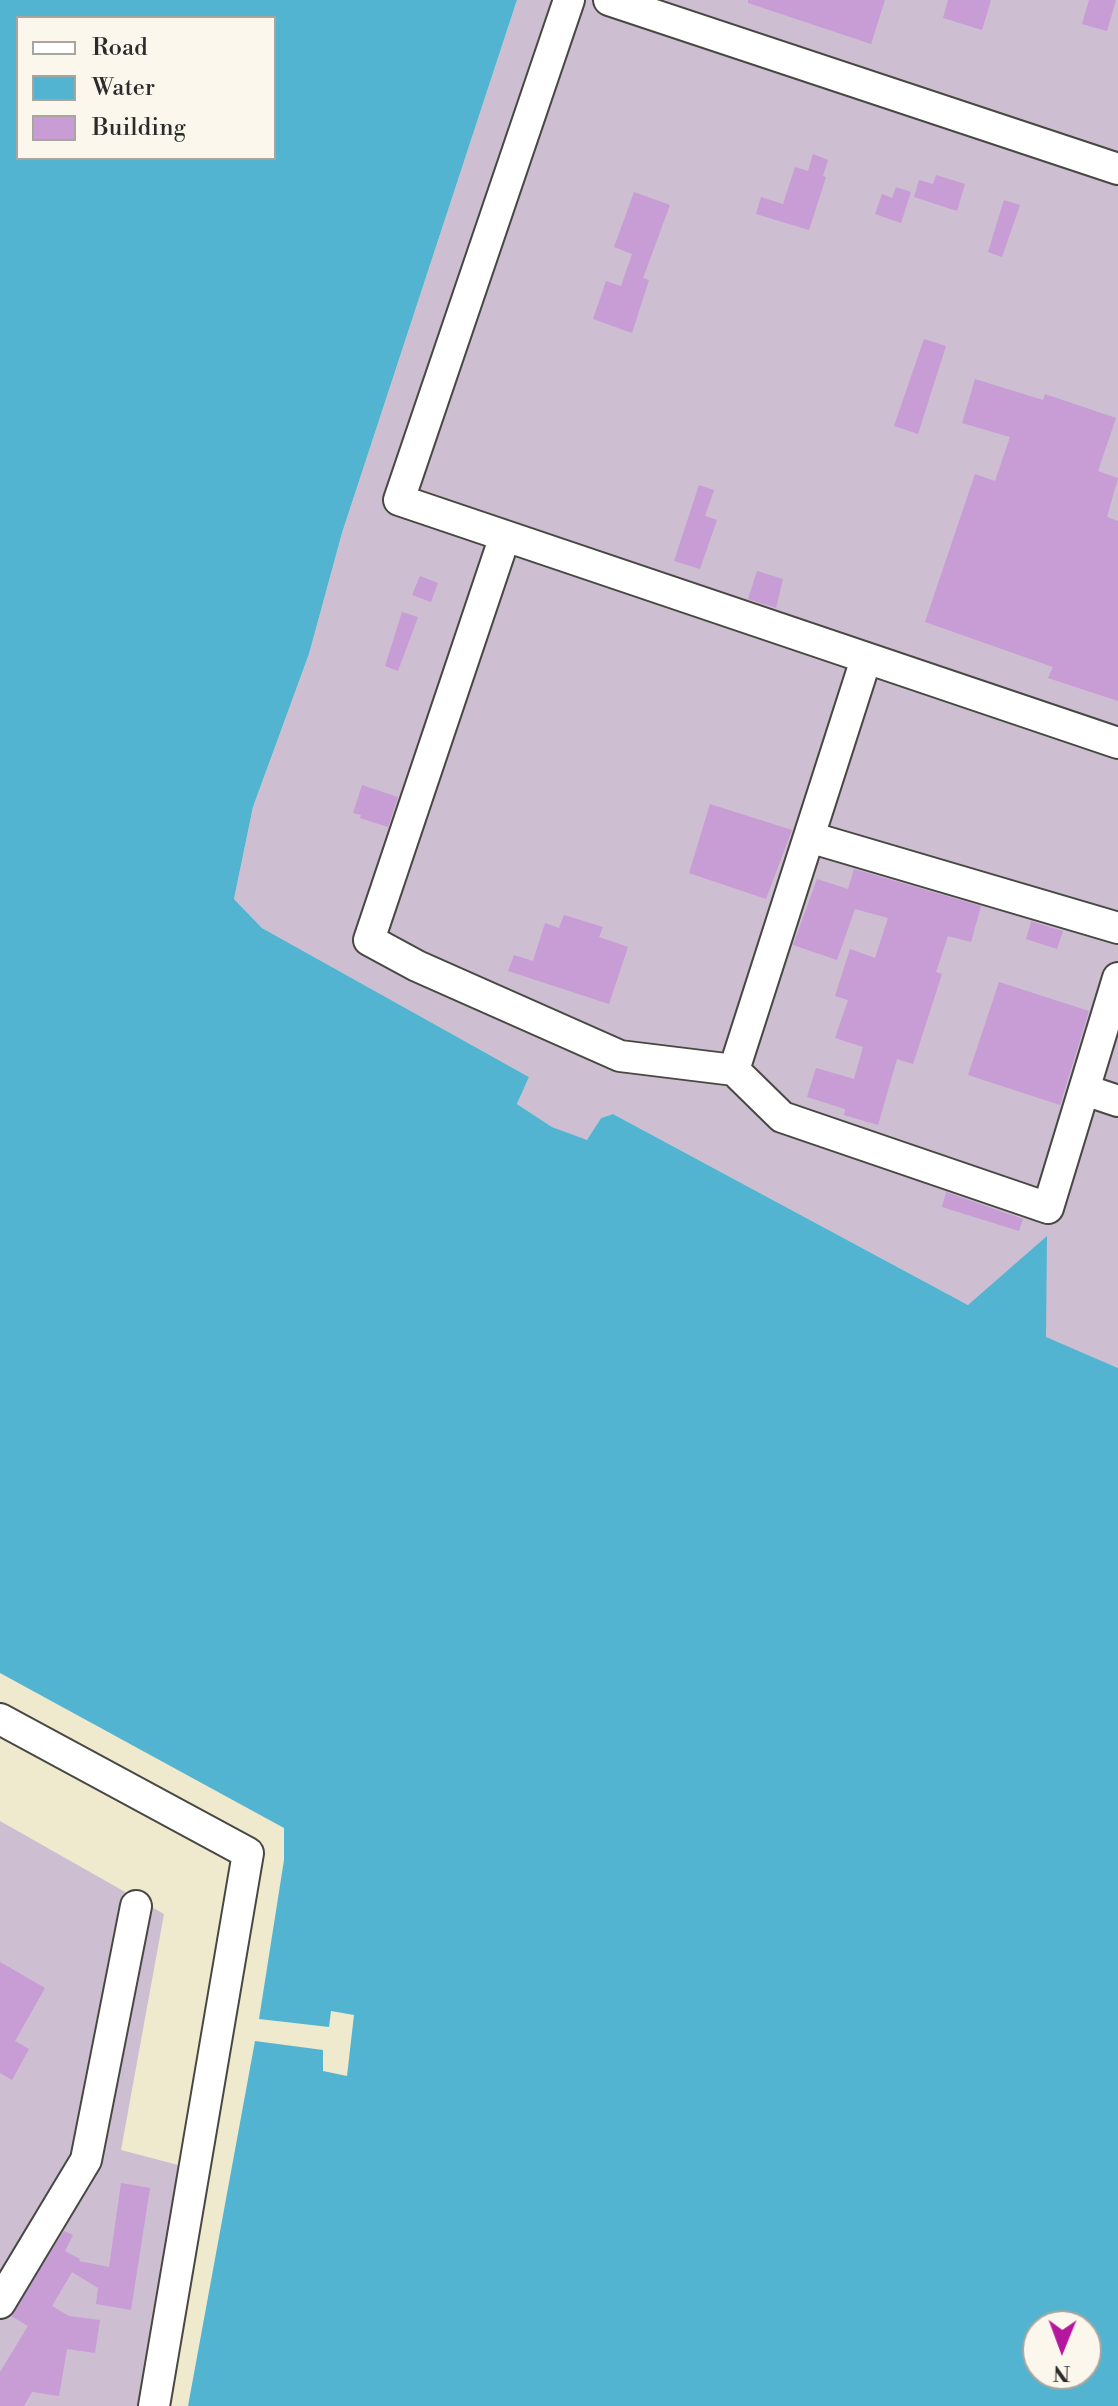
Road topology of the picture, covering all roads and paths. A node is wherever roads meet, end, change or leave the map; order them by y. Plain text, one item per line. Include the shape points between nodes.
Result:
1 (569, 0) edge
2 (609, 0) edge
3 (1118, 169) edge
4 (505, 536) junction
5 (866, 659) junction
6 (1118, 743) edge
7 (809, 837) junction
8 (1118, 928) edge
9 (1118, 978) edge
10 (734, 1070) junction
11 (1085, 1090) junction
12 (1118, 1101) edge
13 (0, 1719) edge
14 (136, 1906) dead end
15 (0, 2303) edge
16 (154, 2406) edge

1 - 4 lane via 399,500
2 - 3 lane
4 - 5 lane
4 - 10 lane via 369,940 620,1056
5 - 6 lane
5 - 7 lane
7 - 8 lane
7 - 10 lane
9 - 11 lane
10 - 11 lane via 782,1117 1048,1208
11 - 12 lane
13 - 16 lane via 248,1853
14 - 15 lane via 86,2160

